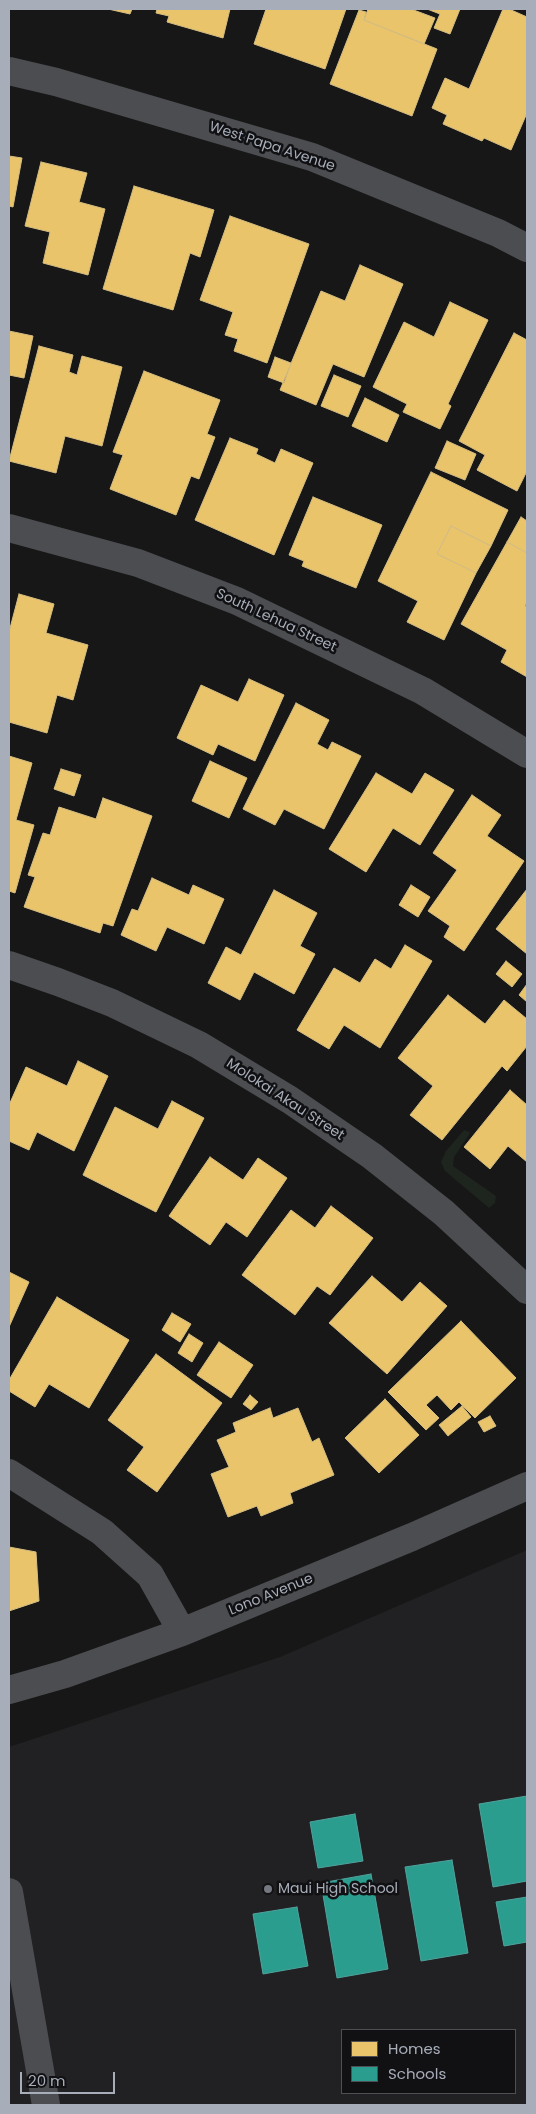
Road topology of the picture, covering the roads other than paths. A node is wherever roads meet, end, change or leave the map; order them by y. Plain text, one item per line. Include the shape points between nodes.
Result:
1 (9, 71) edge
2 (527, 248) edge
3 (9, 528) edge
4 (527, 754) edge
5 (9, 965) edge
6 (527, 1290) edge
7 (9, 1473) edge
8 (527, 1486) edge
9 (182, 1632) junction
10 (9, 1690) edge
11 (9, 1892) edge
12 (46, 2105) edge

1 - 2 street, West Papa Avenue via 312,157 498,233
3 - 4 street, South Lehua Street via 138,564 237,601 423,691
5 - 6 street, Molokai Akau Street via 112,1003 199,1045 290,1100 372,1156 444,1213
7 - 9 street via 102,1532 150,1575
8 - 9 street, Lono Avenue
9 - 10 street, Lono Avenue via 65,1674
11 - 12 street

